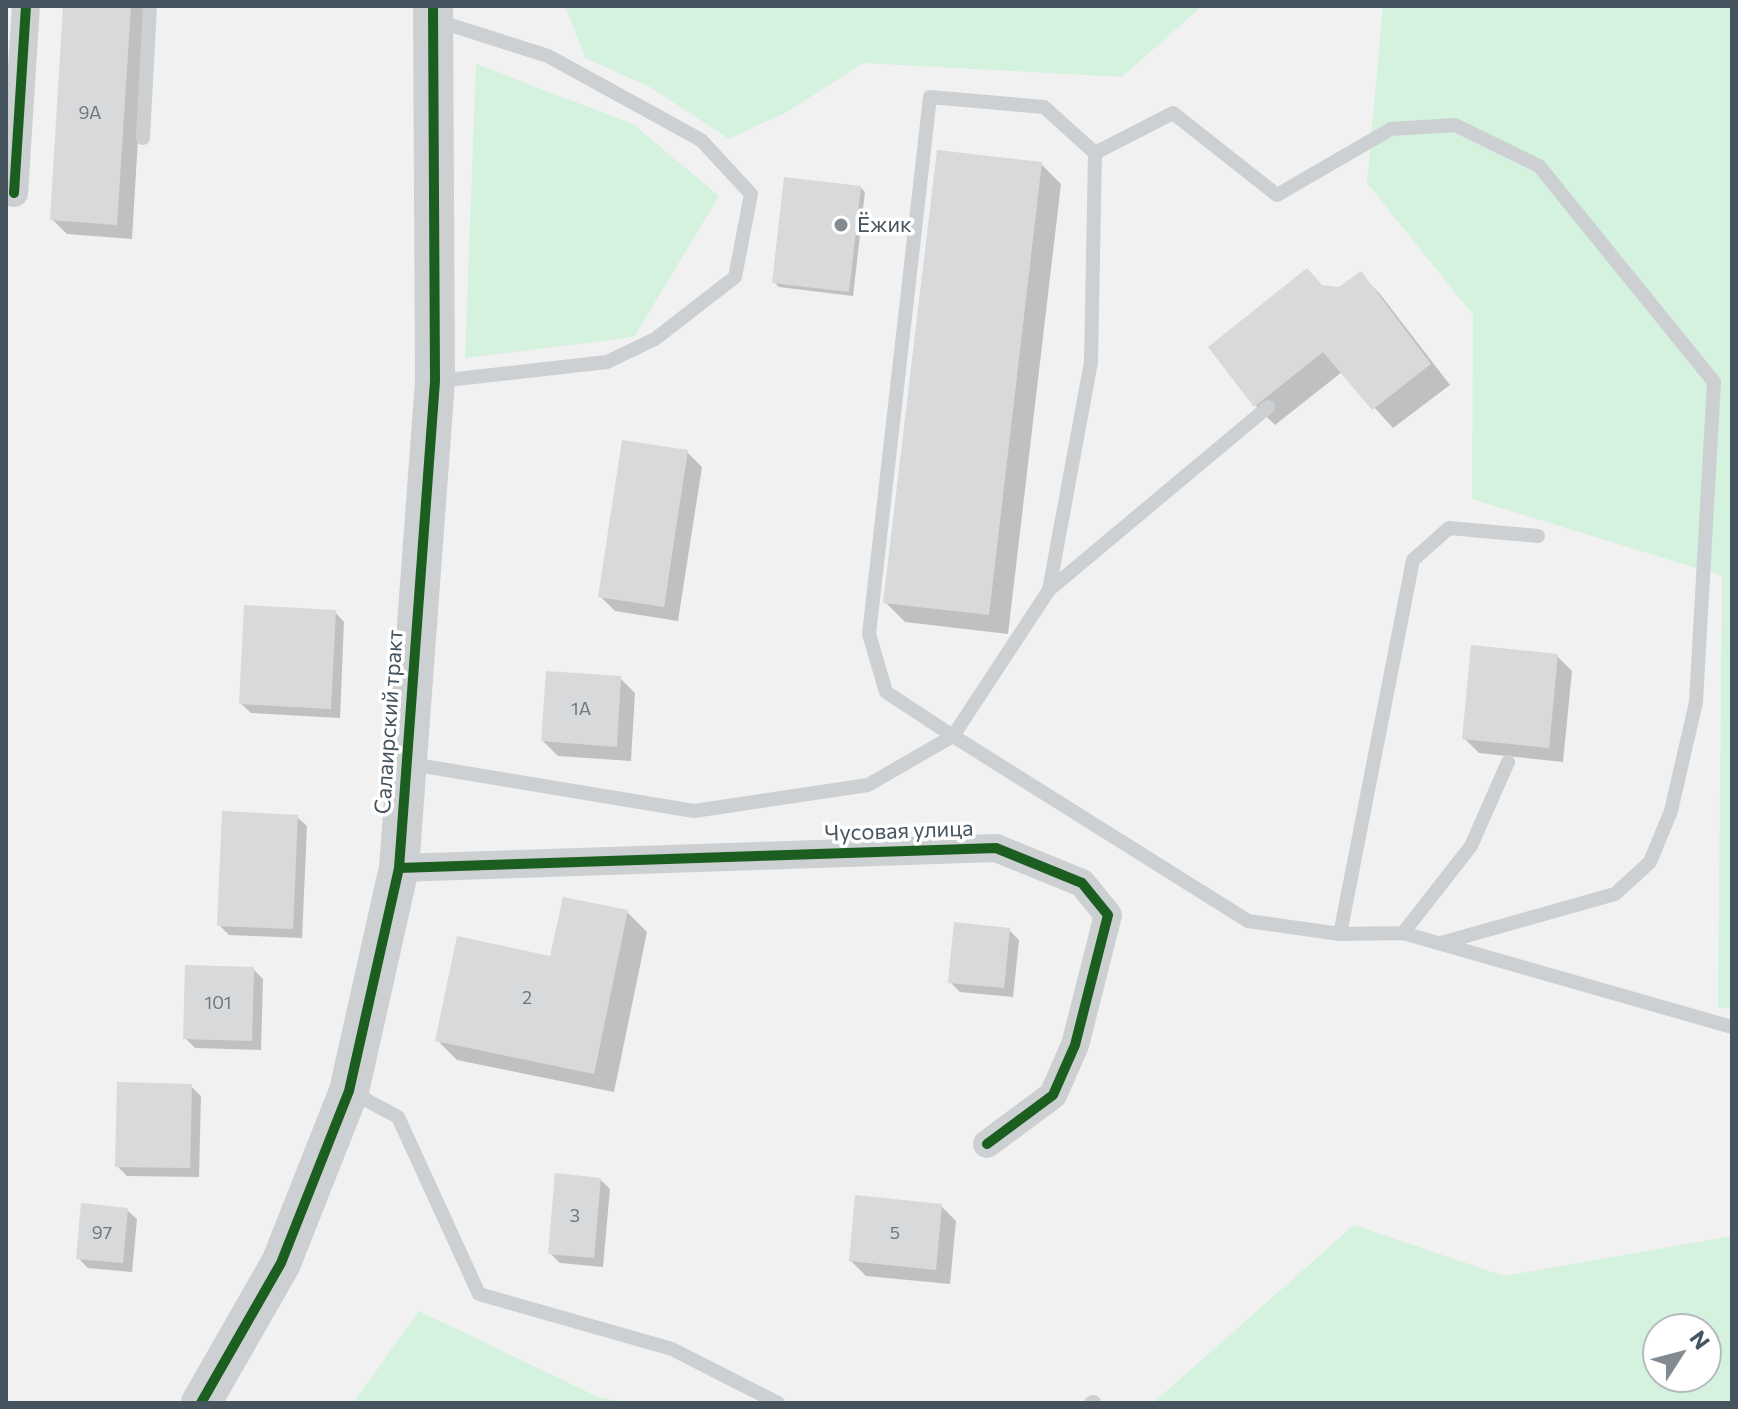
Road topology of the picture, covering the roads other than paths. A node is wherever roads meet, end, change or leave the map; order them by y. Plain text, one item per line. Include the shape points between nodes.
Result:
1 (26, 6) edge
2 (150, 6) edge
3 (433, 13) edge
4 (143, 138) dead end
5 (1095, 153) junction
6 (14, 193) dead end
7 (435, 381) junction
8 (1268, 407) dead end
9 (1538, 536) dead end
10 (1049, 590) junction
11 (953, 736) junction
12 (1508, 762) dead end
13 (406, 763) junction
14 (399, 868) junction
15 (1403, 933) junction
16 (1340, 934) junction
17 (1441, 943) junction
18 (1732, 1027) edge
19 (349, 1091) junction
20 (987, 1144) dead end
21 (201, 1403) edge
22 (778, 1403) edge

1 - 6 street
2 - 4 lane
3 - 7 street, Салаирский тракт
3 - 7 lane via 548,56 687,132 751,194 735,277 655,339 607,362
5 - 10 lane via 1091,362
5 - 11 lane via 1044,107 930,97 869,634 886,692
5 - 17 lane via 1173,113 1277,195 1391,129 1455,125 1539,166 1714,382 1696,702 1671,811 1650,862 1615,894
7 - 13 street, Салаирский тракт
8 - 10 lane
9 - 16 lane via 1449,528 1413,560
10 - 11 lane
11 - 13 lane via 868,785 694,811
11 - 16 lane via 1248,921
12 - 15 lane via 1471,846
13 - 14 street, Салаирский тракт
14 - 19 street, Салаирский тракт
14 - 20 street, Чусовая улица via 996,848 1082,883 1108,915 1075,1045 1053,1095
15 - 16 lane
15 - 17 lane
17 - 18 lane
19 - 21 street, Салаирский тракт via 281,1263
19 - 22 lane via 398,1117 479,1294 672,1349

